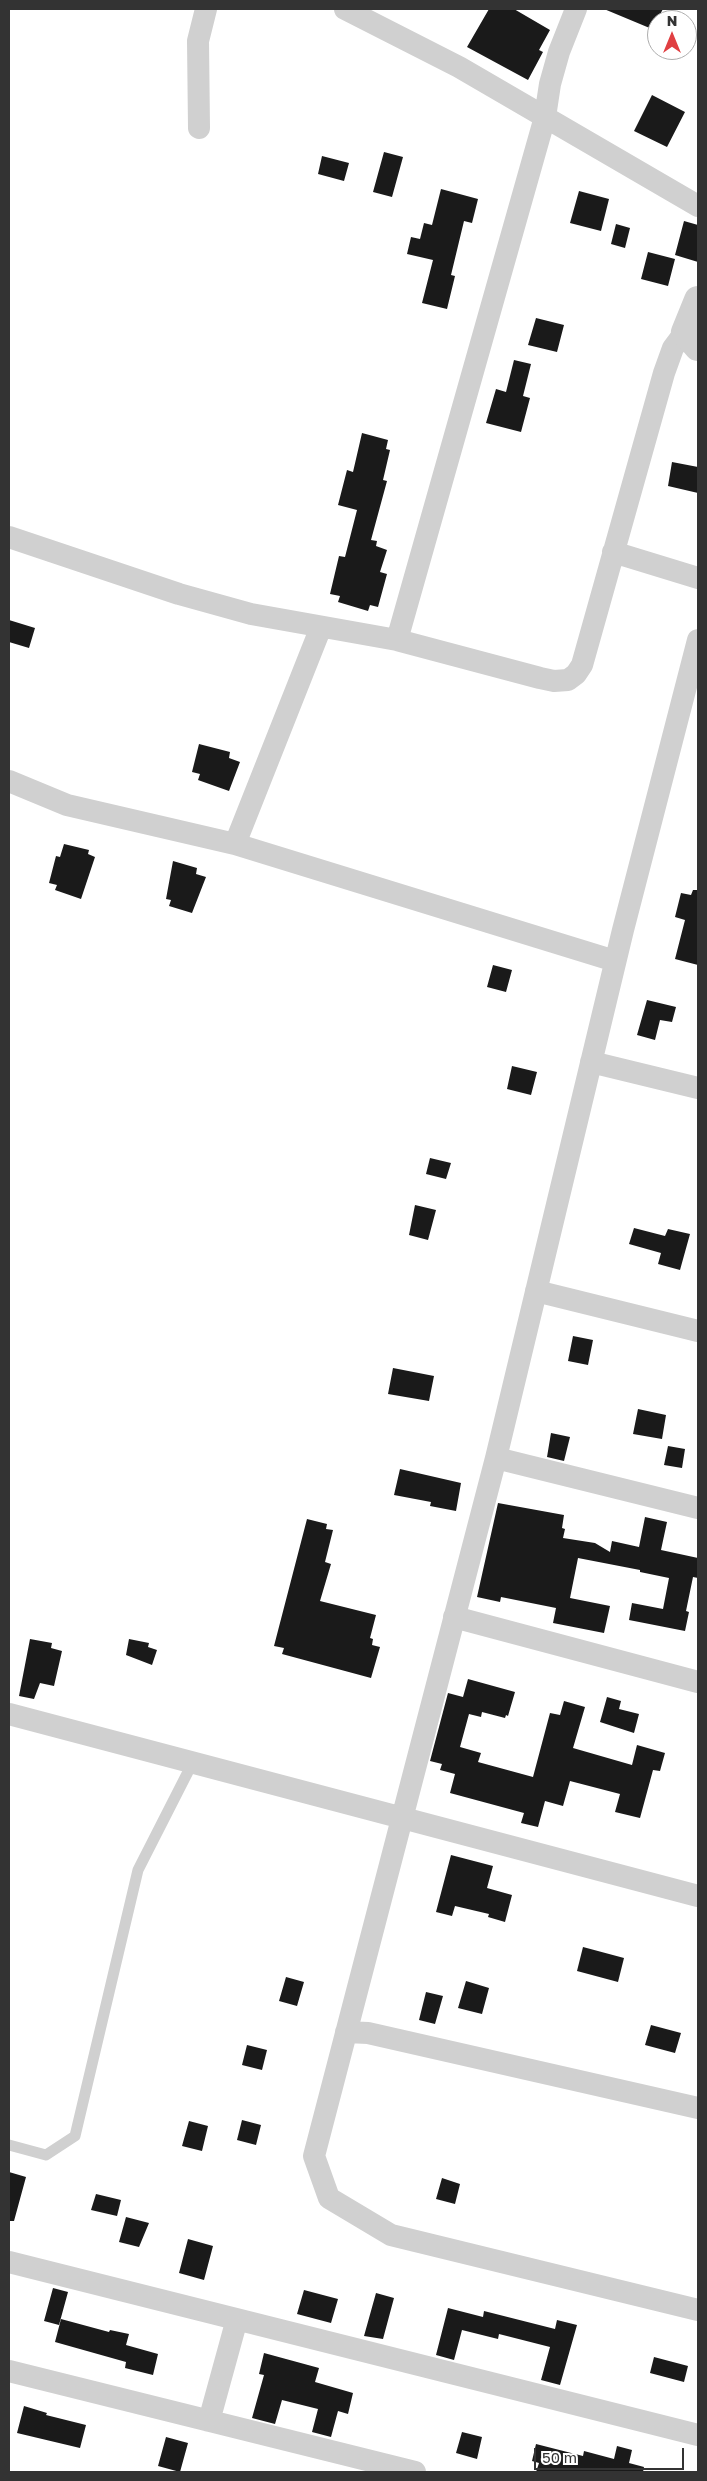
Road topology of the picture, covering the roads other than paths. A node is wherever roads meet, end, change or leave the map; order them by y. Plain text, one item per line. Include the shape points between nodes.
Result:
1 (206, 9) edge
2 (345, 9) edge
3 (576, 9) edge
4 (545, 117) junction
5 (200, 128) dead end
6 (698, 206) edge
7 (698, 300) edge
8 (692, 340) edge
9 (9, 538) edge
10 (613, 552) junction
11 (698, 578) edge
12 (321, 627) junction
13 (397, 640) junction
14 (698, 640) edge
15 (9, 781) edge
16 (235, 844) junction
17 (615, 961) junction
18 (591, 1062) junction
19 (698, 1088) edge
20 (536, 1291) junction
21 (698, 1331) edge
22 (496, 1458) junction
23 (698, 1508) edge
24 (454, 1617) junction
25 (698, 1682) edge
26 (9, 1714) edge
27 (193, 1762) junction
28 (401, 1816) junction
29 (698, 1896) edge
30 (346, 2032) junction
31 (698, 2108) edge
32 (9, 2146) edge
33 (9, 2262) edge
34 (698, 2310) edge
35 (238, 2319) junction
36 (9, 2372) edge
37 (209, 2421) junction
38 (698, 2434) edge
39 (415, 2472) edge

1 - 5 street via 198,42
2 - 4 street via 459,67
3 - 4 street via 559,52
4 - 6 street
4 - 13 street
7 - 8 street
8 - 10 street via 673,348
9 - 12 street via 179,594 251,614
10 - 11 street
10 - 13 street via 582,665 568,680 540,678
12 - 13 street
12 - 16 street
14 - 17 street
15 - 16 street via 67,805
16 - 17 street
17 - 18 street
18 - 19 street
18 - 20 street
20 - 21 street
20 - 22 street
22 - 23 street
22 - 24 street
24 - 25 street
24 - 28 street
26 - 27 street
27 - 28 street
27 - 32 lane via 138,1870 75,2136 46,2155
28 - 29 street
28 - 30 street
30 - 31 street via 368,2033
30 - 34 street via 314,2156 329,2198 391,2236
33 - 35 street
35 - 37 street
35 - 38 street
36 - 37 street
37 - 39 street

